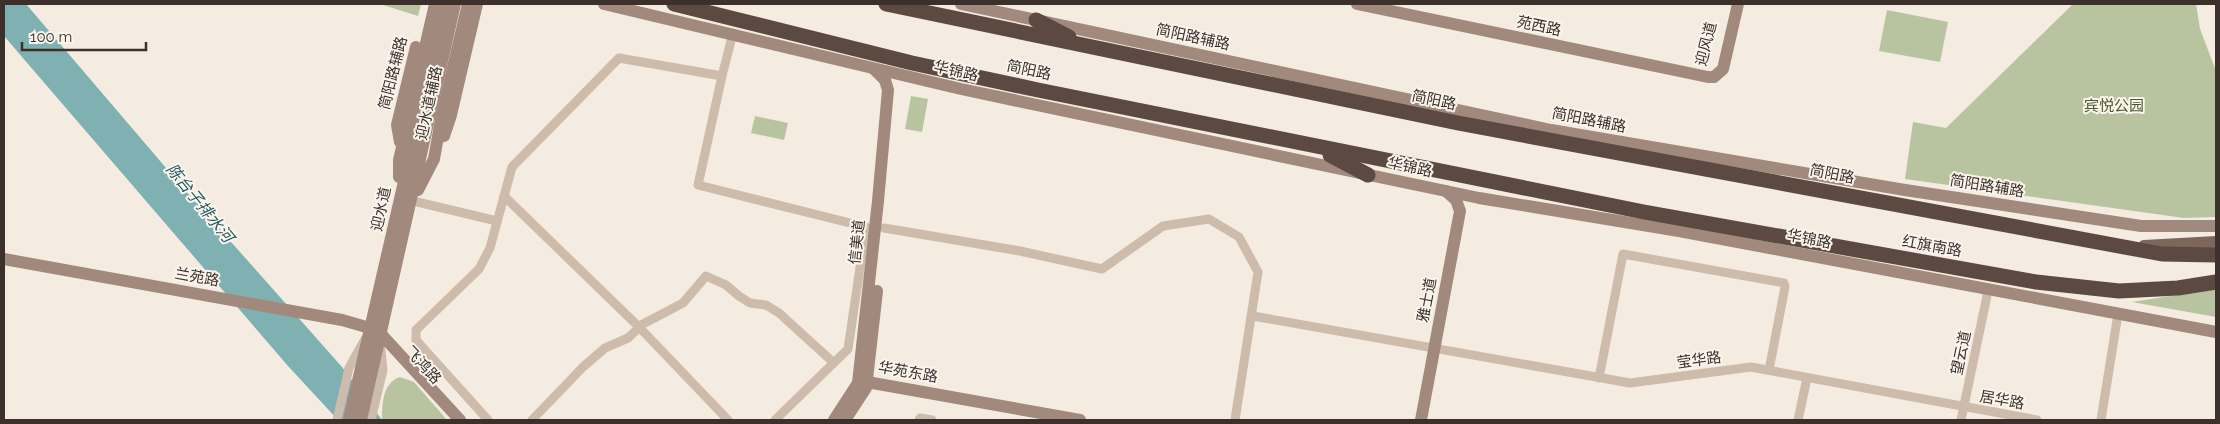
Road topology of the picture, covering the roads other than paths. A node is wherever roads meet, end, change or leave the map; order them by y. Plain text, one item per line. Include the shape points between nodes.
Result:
1 (427, 4) edge
2 (435, 4) edge
3 (445, 4) edge
4 (455, 4) edge
5 (468, 4) edge
6 (477, 4) edge
7 (604, 4) edge
8 (674, 4) edge
9 (886, 4) edge
10 (961, 4) edge
11 (1357, 4) edge
12 (1732, 4) edge
13 (1738, 4) edge
14 (1036, 20) junction
15 (733, 33) junction
16 (1088, 46) junction
17 (872, 68) junction
18 (722, 76) junction
19 (910, 76) junction
20 (1714, 77) junction
21 (960, 89) junction
22 (1038, 90) junction
23 (1458, 123) junction
24 (1551, 130) junction
25 (1313, 147) junction
26 (401, 150) junction
27 (434, 159) junction
28 (1368, 175) junction
29 (1446, 191) junction
30 (504, 196) junction
31 (1479, 198) junction
32 (408, 202) junction
33 (1644, 212) joint
34 (497, 221) junction
35 (2216, 226) edge
36 (884, 228) junction
37 (2216, 242) edge
38 (2124, 246) junction
39 (2216, 254) edge
40 (4, 261) edge
41 (2216, 282) edge
42 (1988, 291) junction
43 (2118, 314) junction
44 (1253, 316) junction
45 (640, 327) junction
46 (2216, 332) edge
47 (375, 335) junction
48 (1437, 348) junction
49 (834, 363) junction
50 (1769, 370) junction
51 (353, 373) junction
52 (1598, 378) junction
53 (1807, 378) junction
54 (868, 386) junction
55 (373, 392) junction
56 (1963, 407) junction
57 (337, 420) edge
58 (348, 420) edge
59 (361, 420) edge
60 (371, 420) edge
61 (452, 420) edge
62 (460, 420) edge
63 (488, 420) edge
64 (532, 420) edge
65 (728, 420) edge
66 (775, 420) edge
67 (834, 420) edge
68 (845, 420) edge
69 (919, 420) edge
70 (932, 420) edge
71 (1044, 420) edge
72 (1080, 420) edge
73 (1235, 420) edge
74 (1421, 420) edge
75 (1426, 420) edge
76 (1798, 420) edge
77 (1960, 420) edge
78 (2037, 420) edge
79 (2101, 420) edge

1 - 26 street, 简阳路辅路 via 397,125
2 - 26 street, 迎水道辅路
3 - 32 street, 迎水道 via 408,161
4 - 32 street, 迎水道
5 - 27 street, 迎水道辅路
6 - 27 street via 451,115
7 - 15 street, 华锦路
8 - 22 highway, 简阳路 via 912,63
9 - 16 highway, 简阳路
10 - 14 street, 简阳路辅路
11 - 20 street, 苑西路 via 1701,77
12 - 20 street, 迎风道
13 - 20 street, 迎风道 via 1723,68
14 - 16 highway
14 - 24 street, 简阳路辅路
15 - 17 street, 华锦路
15 - 18 street
16 - 23 highway, 简阳路
17 - 19 street, 华锦路
17 - 54 street, 信美道 via 886,80 888,90
18 - 30 street via 619,58 512,167
18 - 49 street via 698,185 866,227 848,348
19 - 21 street, 华锦路
19 - 36 street, 信美道 via 901,80 896,90
21 - 22 street
21 - 28 street, 华锦路
22 - 25 highway, 简阳路
23 - 24 street
23 - 38 highway, 简阳路
24 - 35 street, 简阳路辅路 via 2141,226
25 - 28 highway
25 - 33 highway, 简阳路
26 - 32 street, 迎水道辅路 via 399,160
27 - 32 street, 迎水道辅路
28 - 29 street, 华锦路
29 - 31 street, 华锦路
29 - 48 street, 雅士道 via 1456,200 1460,211
30 - 34 street
30 - 45 street
31 - 42 street, 华锦路 via 1679,231
31 - 48 street, 雅士道 via 1470,202 1465,213
32 - 34 street
32 - 47 street, 迎水道
33 - 41 highway, 红旗南路 via 2036,282 2119,291
34 - 63 street via 490,248 479,269 416,330 416,340
36 - 44 street via 1102,269 1163,226 1209,219 1239,237 1258,272
36 - 54 street, 信美道
37 - 38 main road
38 - 39 highway via 2162,254
40 - 47 street, 兰苑路 via 298,314
42 - 43 street, 华锦路
42 - 56 street, 望云道
43 - 46 street, 华锦路
43 - 79 street
44 - 48 street, 莹华路
44 - 73 street
45 - 49 street via 683,302 706,276 726,285 750,303 766,305 779,313
45 - 64 street via 628,338 605,348
45 - 65 street
47 - 51 street, 迎水道
47 - 55 street, 迎水道
47 - 61 street, 飞鸿路
47 - 62 street, 飞鸿路
48 - 52 street, 莹华路
48 - 74 street, 雅士道
48 - 75 street, 雅士道
49 - 66 street
50 - 52 street, 莹华路 via 1750,366 1630,383
50 - 52 street via 1784,283 1622,254
50 - 53 street, 莹华路
51 - 57 street
51 - 58 street, 迎水道
53 - 56 street, 莹华路
53 - 76 street
54 - 67 street, 信美道
54 - 68 street, 信美道
54 - 71 street, 华苑东路
54 - 72 street, 华苑东路
55 - 59 street, 迎水道
55 - 60 street
56 - 77 street, 望云道
56 - 78 street, 居华路
69 - 70 street

